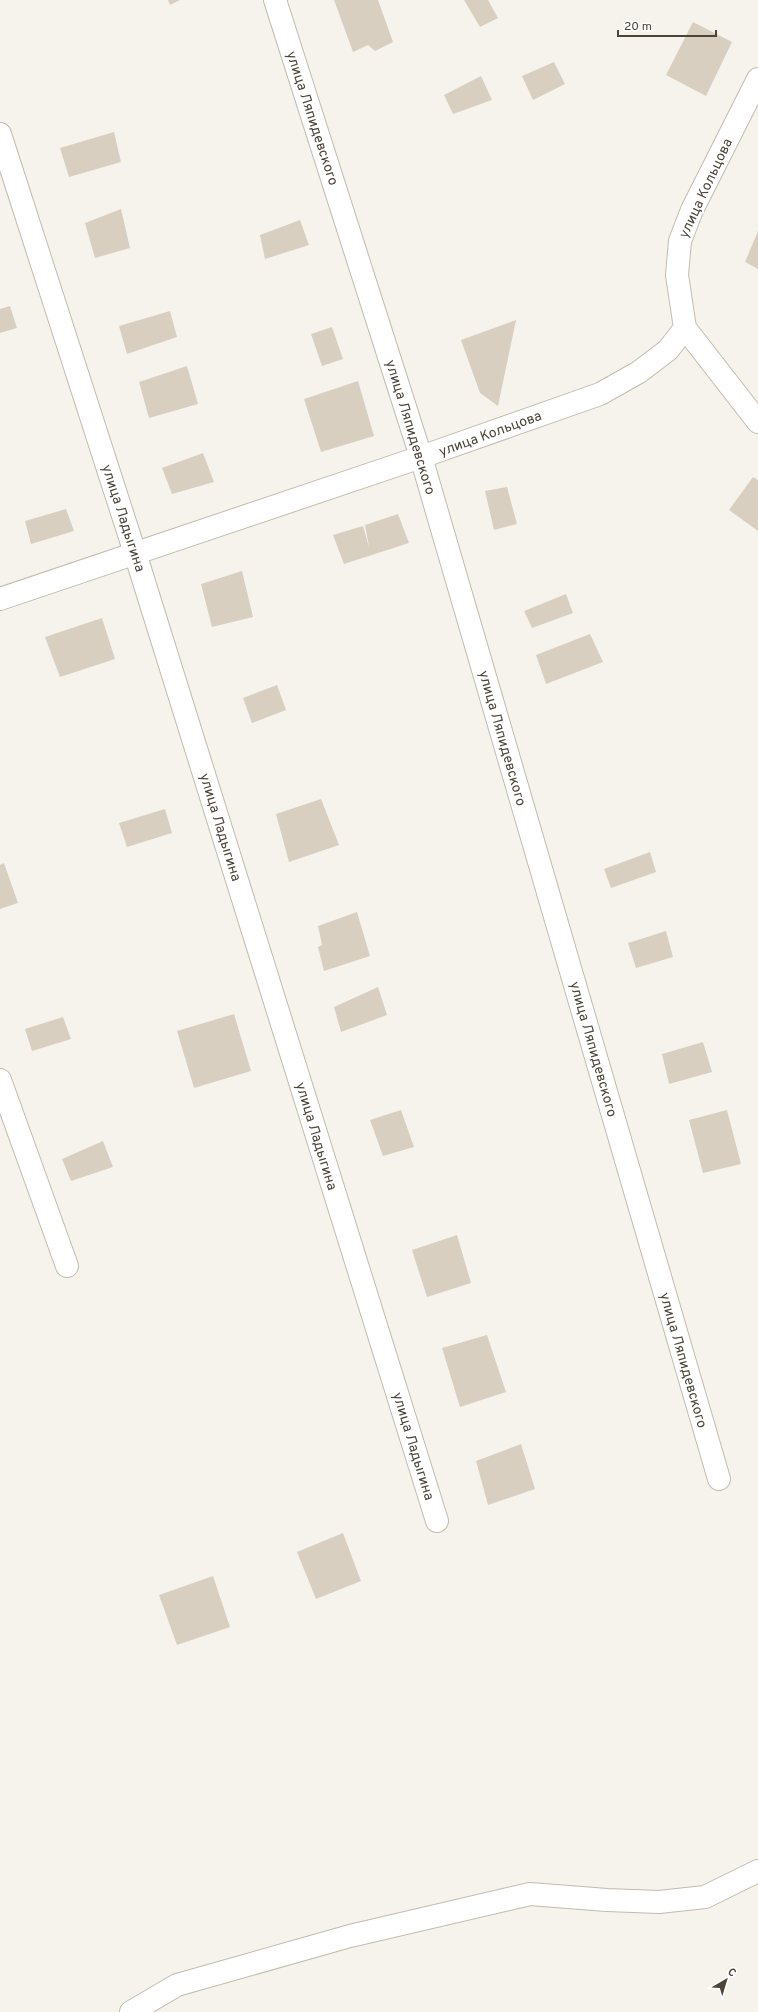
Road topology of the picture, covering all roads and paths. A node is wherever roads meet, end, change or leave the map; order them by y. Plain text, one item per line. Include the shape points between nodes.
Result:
1 (275, 0) edge
2 (758, 79) edge
3 (0, 134) edge
4 (685, 328) junction
5 (758, 422) edge
6 (421, 457) junction
7 (135, 553) junction
8 (0, 598) edge
9 (0, 1080) edge
10 (67, 1266) dead end
11 (719, 1479) dead end
12 (437, 1521) dead end
13 (758, 1871) edge
14 (131, 2012) edge

1 - 6 street, улица Ляпидевского
2 - 4 street, улица Кольцова via 692,210 680,241 677,275
3 - 7 street, улица Ладыгина
4 - 5 street
4 - 6 street, улица Кольцова via 668,350 639,372 600,394
6 - 7 street, улица Кольцова
6 - 11 street, улица Ляпидевского
7 - 8 street, улица Кольцова
7 - 12 street, улица Ладыгина
9 - 10 street
13 - 14 street via 705,1897 659,1902 530,1894 350,1936 177,1985

